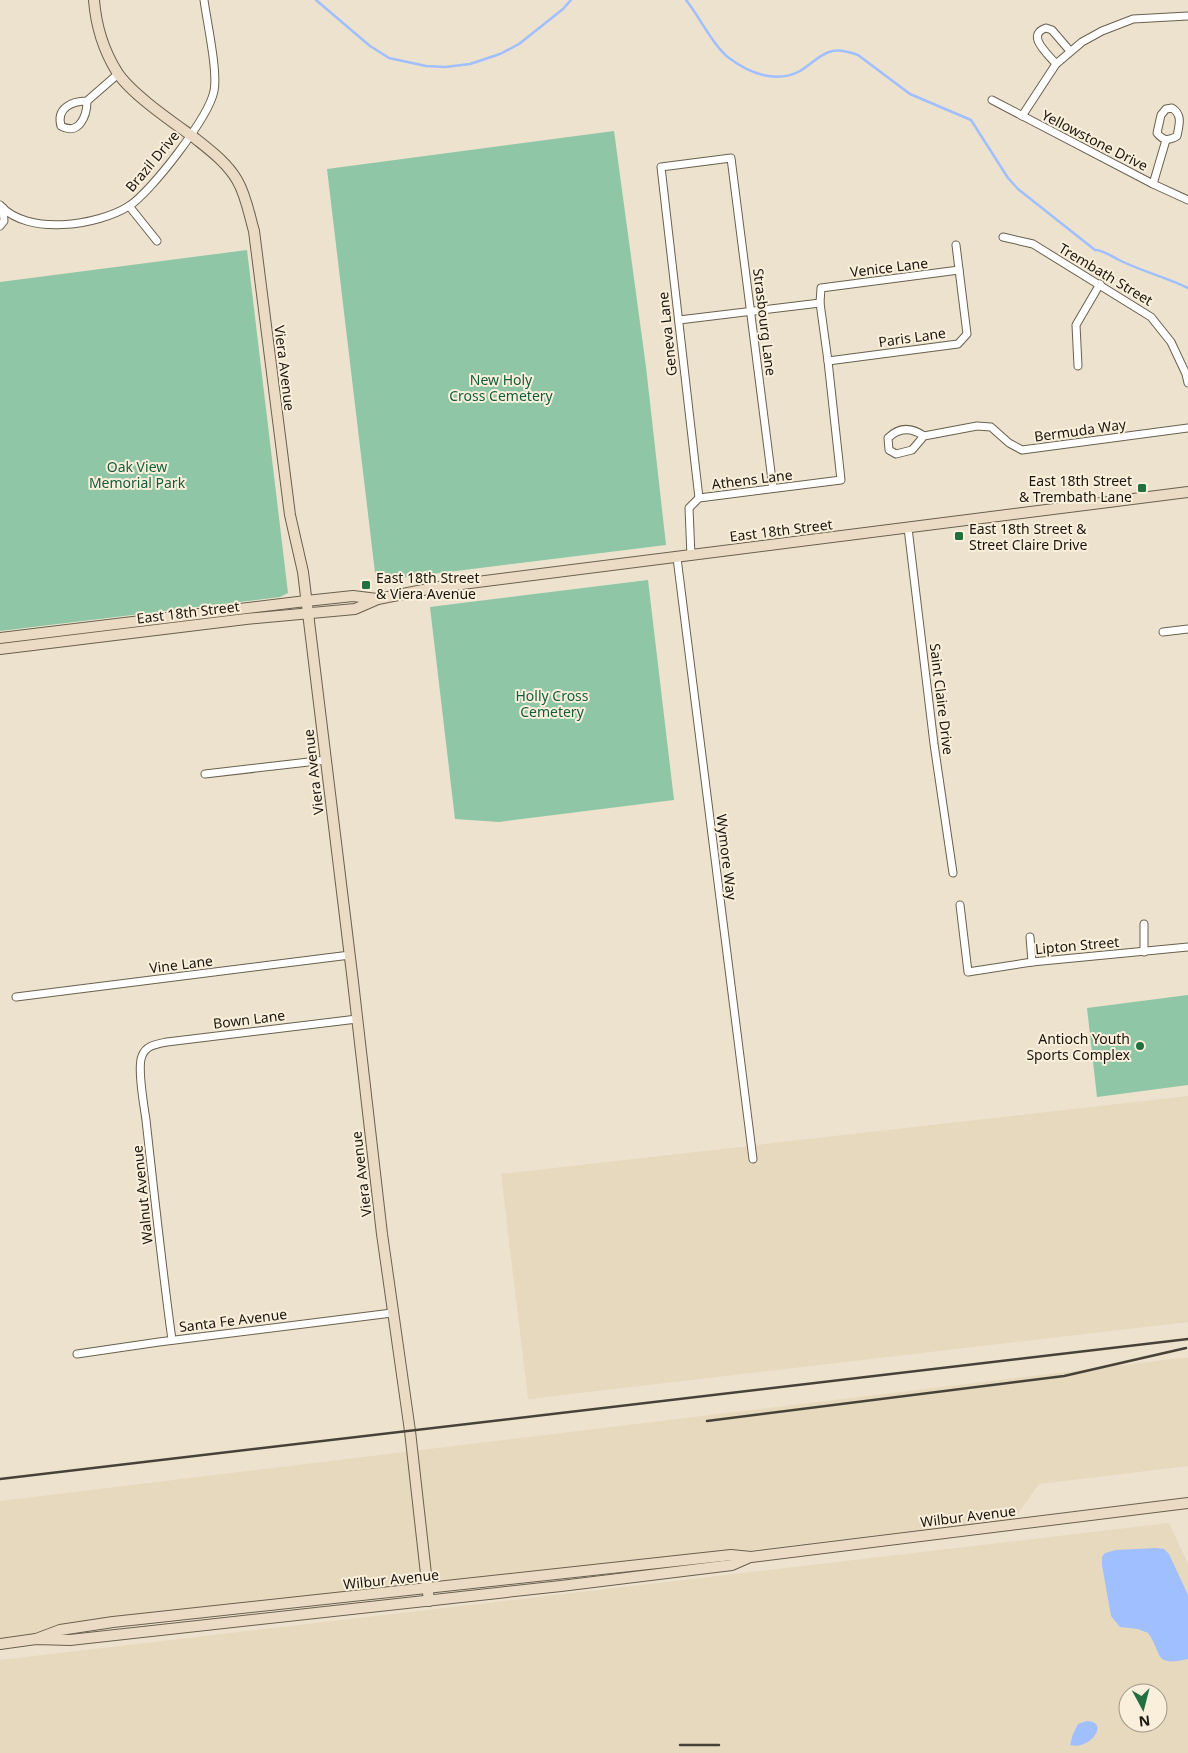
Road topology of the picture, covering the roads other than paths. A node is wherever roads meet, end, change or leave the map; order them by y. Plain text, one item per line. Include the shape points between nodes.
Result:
1 (94, 0) edge
2 (204, 0) edge
3 (1188, 16) edge
4 (1070, 51) junction
5 (1056, 64) junction
6 (118, 74) junction
7 (992, 100) dead end
8 (87, 101) junction
9 (1022, 116) junction
10 (190, 135) junction
11 (1166, 140) junction
12 (661, 167) joint
13 (1153, 184) junction
14 (1188, 200) edge
15 (129, 206) junction
16 (1, 207) edge
17 (0, 226) edge
18 (1003, 237) dead end
19 (157, 241) dead end
20 (956, 246) dead end
21 (959, 270) junction
22 (1100, 284) junction
23 (820, 303) junction
24 (751, 312) junction
25 (678, 320) junction
26 (828, 361) junction
27 (1078, 366) dead end
28 (1188, 383) edge
29 (1188, 428) edge
30 (924, 436) junction
31 (774, 488) junction
32 (1188, 492) edge
33 (698, 498) junction
34 (908, 528) junction
35 (691, 556) junction
36 (677, 558) junction
37 (378, 599) junction
38 (306, 600) junction
39 (307, 614) junction
40 (1188, 629) edge
41 (1163, 632) dead end
42 (0, 638) edge
43 (0, 649) edge
44 (326, 760) junction
45 (205, 774) dead end
46 (953, 873) dead end
47 (960, 905) dead end
48 (1144, 924) dead end
49 (1030, 937) dead end
50 (1188, 947) edge
51 (1144, 952) junction
52 (350, 955) junction
53 (1032, 962) junction
54 (16, 997) dead end
55 (356, 1019) junction
56 (146, 1049) joint
57 (753, 1159) dead end
58 (392, 1313) junction
59 (172, 1340) junction
60 (77, 1354) dead end
61 (1188, 1503) edge
62 (751, 1557) junction
63 (427, 1588) junction
64 (429, 1601) junction
65 (204, 1612) junction
66 (205, 1625) junction
67 (36, 1640) junction
68 (0, 1644) edge

1 - 6 main road, Viera Avenue via 103,45
2 - 10 street, Brazil Drive via 215,90 209,107
3 - 4 street via 1133,20 1102,31
4 - 5 street
4 - 5 street via 1052,30 1040,30 1037,42
5 - 9 street
6 - 8 street
6 - 10 main road, Viera Avenue via 139,96
7 - 9 street, Yellowstone Drive
8 - 8 street via 68,104 61,113 61,126 68,130 79,124 86,116
9 - 13 street, Yellowstone Drive
10 - 15 street, Brazil Drive via 147,190
10 - 38 main road, Viera Avenue via 216,155 237,179 248,205 290,515
11 - 11 street via 1177,136 1180,116 1172,108 1161,115 1157,133
11 - 13 street
12 - 24 street, Strasbourg Lane via 731,158
12 - 25 street, Geneva Lane
13 - 14 street, Yellowstone Drive
15 - 16 street, Brazil Drive via 97,218 47,225 20,220
15 - 19 street
16 - 17 street via 4,222
18 - 22 street, Trembath Street via 1033,244
20 - 21 street, Paris Lane
21 - 23 street, Venice Lane via 821,288
21 - 26 street, Paris Lane via 967,334 958,344
22 - 27 street via 1076,325
22 - 28 street, Trembath Street via 1152,317 1171,342
23 - 24 street
23 - 26 street
24 - 25 street
24 - 31 street, Strasbourg Lane
25 - 33 street, Geneva Lane
26 - 31 street, Athens Lane via 841,480
29 - 30 street, Bermuda Way via 1022,450 990,427 977,426
30 - 30 street, Bermuda Way via 906,429 894,432 888,438 890,450 896,454 912,450
31 - 33 street, Athens Lane
32 - 34 main road, East 18th Street
33 - 35 street, Athens Lane via 689,508
34 - 35 main road, East 18th Street
34 - 46 street, Saint Claire Drive
35 - 36 main road, East 18th Street
36 - 37 main road, East 18th Street via 438,587
36 - 57 street, Wymore Way
37 - 38 main road, East 18th Street via 354,596
37 - 39 main road, East 18th Street via 355,609
38 - 39 main road, Viera Avenue
38 - 42 main road, East 18th Street
39 - 43 main road, East 18th Street
39 - 44 main road, Viera Avenue
40 - 41 street
44 - 45 street
44 - 52 main road, Viera Avenue
47 - 53 street, Lipton Street via 968,972
48 - 51 street
49 - 53 street
50 - 51 street, Lipton Street
51 - 53 street, Lipton Street
52 - 54 street, Vine Lane
52 - 55 main road, Viera Avenue
55 - 56 street, Bown Lane via 167,1042
55 - 58 main road, Viera Avenue
56 - 59 street, Walnut Avenue via 140,1066
58 - 59 street, Santa Fe Avenue
58 - 63 main road, Viera Avenue via 410,1431
59 - 60 street, Santa Fe Avenue
61 - 62 main road, Wilbur Avenue
62 - 63 main road, Wilbur Avenue via 731,1555
62 - 64 main road, Wilbur Avenue via 732,1565
63 - 64 main road, Viera Avenue
63 - 65 main road, Wilbur Avenue
64 - 66 main road, Wilbur Avenue
65 - 66 main road
65 - 67 main road, Wilbur Avenue via 60,1630
66 - 67 main road, Wilbur Avenue via 70,1640
67 - 68 main road, Wilbur Avenue

